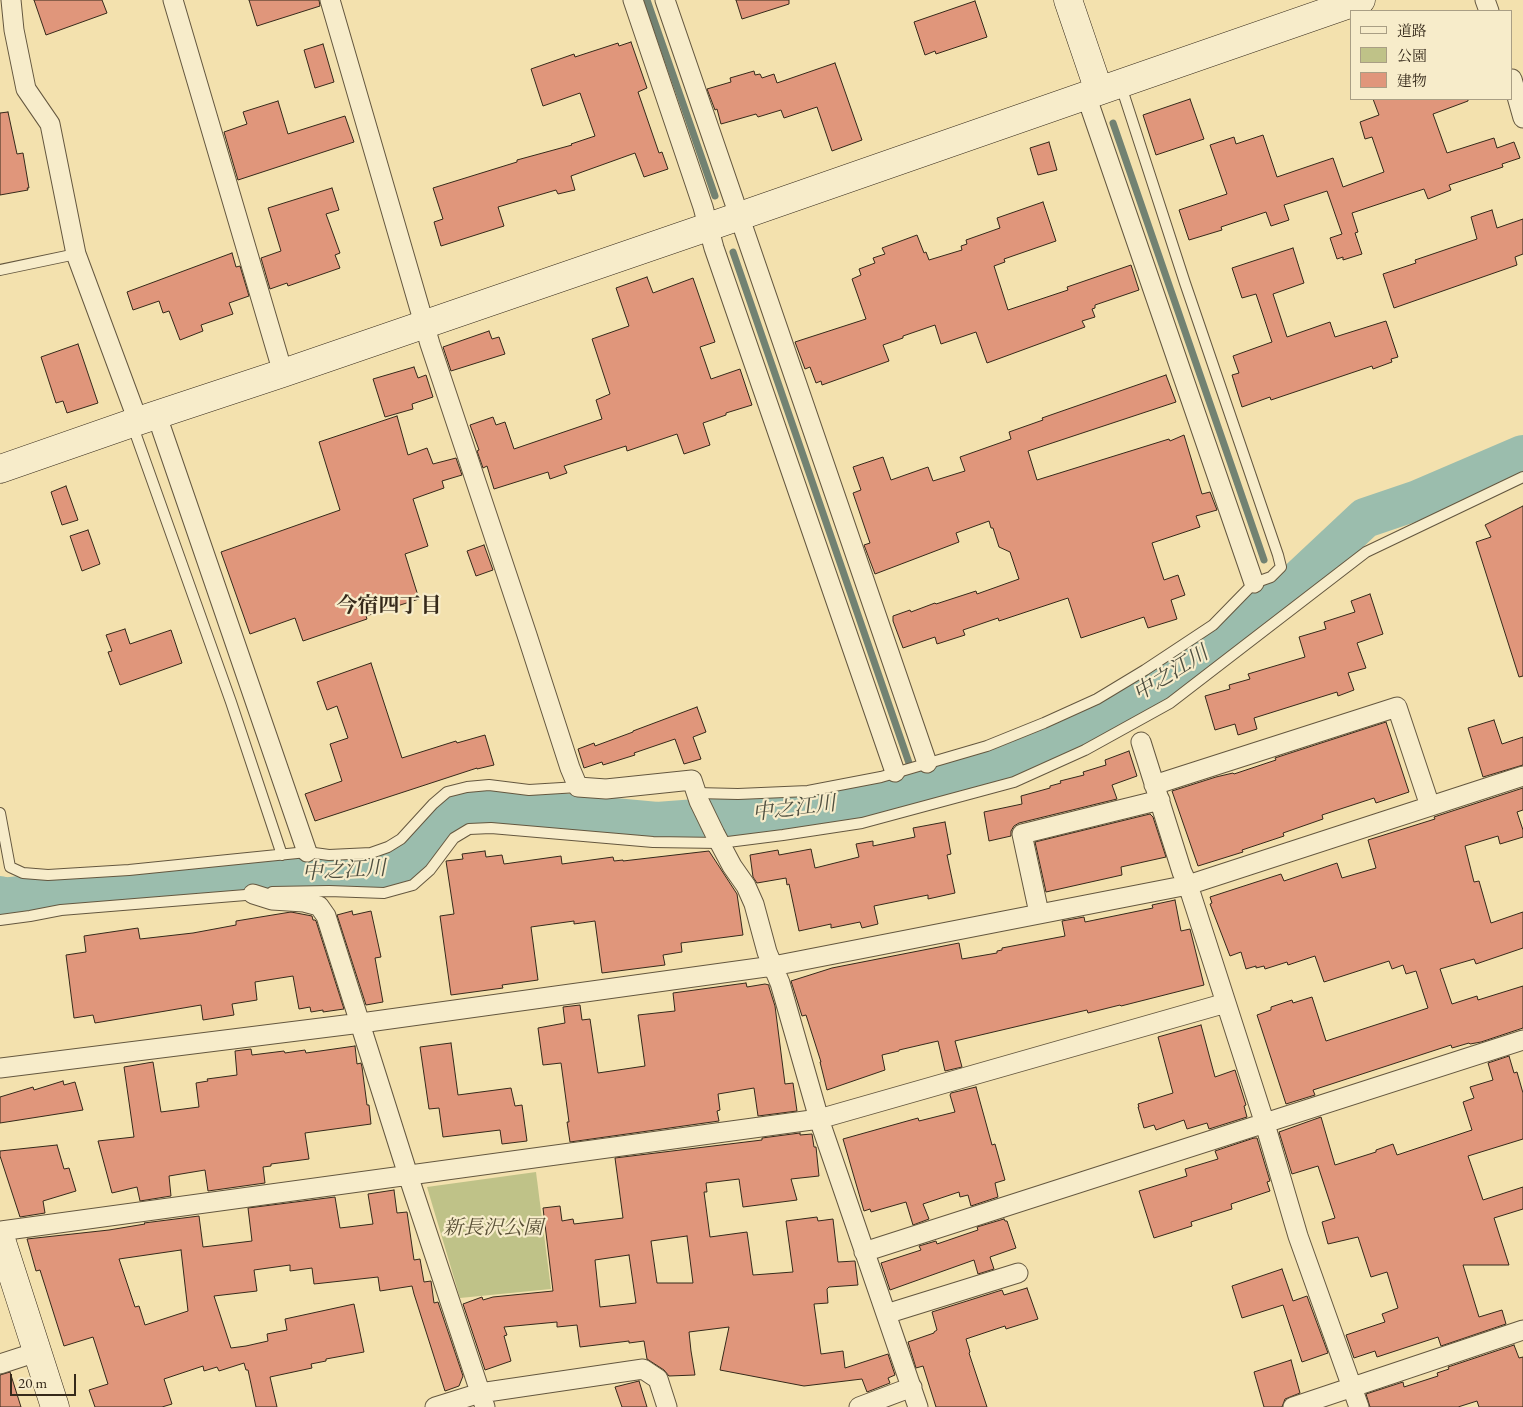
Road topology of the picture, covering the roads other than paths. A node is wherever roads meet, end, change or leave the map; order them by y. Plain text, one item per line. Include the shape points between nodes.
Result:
1 (12, 0) edge
2 (172, 0) edge
3 (330, 0) edge
4 (633, 0) edge
5 (665, 0) edge
6 (1068, 0) edge
7 (1361, 0) edge
8 (1513, 83) edge
9 (1102, 90) junction
10 (1523, 118) edge
11 (740, 216) junction
12 (708, 227) junction
13 (76, 254) junction
14 (0, 270) edge
15 (424, 324) junction
16 (283, 373) junction
17 (142, 420) junction
18 (0, 469) edge
19 (1523, 477) edge
20 (1254, 583) junction
21 (1140, 742) dead end
22 (927, 763) junction
23 (896, 772) junction
24 (1523, 776) edge
25 (578, 787) junction
26 (1157, 792) junction
27 (698, 797) junction
28 (1430, 806) junction
29 (0, 814) edge
30 (718, 838) junction
31 (307, 852) junction
32 (282, 855) junction
33 (1188, 885) junction
34 (253, 894) junction
35 (1039, 913) junction
36 (0, 920) edge
37 (773, 966) junction
38 (1226, 1003) junction
39 (360, 1023) junction
40 (1523, 1040) edge
41 (0, 1068) edge
42 (819, 1119) junction
43 (1265, 1124) junction
44 (408, 1175) junction
45 (1, 1241) edge
46 (864, 1252) junction
47 (1018, 1273) dead end
48 (886, 1314) junction
49 (1523, 1330) edge
50 (37, 1352) junction
51 (0, 1364) edge
52 (1352, 1386) junction
53 (912, 1387) junction
54 (483, 1400) edge
55 (55, 1407) edge
56 (435, 1407) edge
57 (667, 1407) edge
58 (859, 1407) edge
59 (918, 1407) edge
60 (1293, 1407) edge
61 (1359, 1407) edge

1 - 13 street via 14,30 26,89 50,124
2 - 16 street
3 - 15 street
4 - 12 street
5 - 11 street
6 - 9 street
7 - 9 street
8 - 10 street
9 - 11 street
9 - 20 street
9 - 20 lane via 1185,283 1278,555 1280,568 1271,577
11 - 12 street
11 - 22 street
12 - 15 street
12 - 23 street
13 - 14 lane
13 - 17 street
15 - 16 street
15 - 25 street
16 - 17 street
17 - 18 street
17 - 31 street
17 - 32 lane
19 - 30 lane via 1366,552 1170,703 1085,750 1014,782 862,823 783,836
20 - 22 lane via 1213,625 1097,698 987,746
21 - 26 street
22 - 23 lane
23 - 27 lane via 808,791
24 - 28 street
25 - 27 street via 606,789 692,780
25 - 31 lane via 529,790 489,785 454,790 433,804 401,839 388,847 371,854 329,856
26 - 28 street via 1398,707
26 - 33 street
26 - 35 street via 1022,834
27 - 30 street
28 - 33 street
29 - 32 lane via 10,866 23,873 48,875 129,870
30 - 34 lane via 653,842 469,828 454,838 430,870 413,885 384,893 280,891
30 - 37 street via 754,904
31 - 32 lane
33 - 35 street
33 - 38 street
34 - 36 lane via 60,910
34 - 39 street via 272,900 319,906 326,916
35 - 37 street
37 - 39 street
37 - 42 street
38 - 42 street
38 - 43 street
39 - 41 street
39 - 44 street
40 - 43 street
42 - 44 street
42 - 46 street
43 - 46 street
43 - 52 street via 1298,1236
44 - 45 street
44 - 54 street
45 - 50 street
46 - 48 street
47 - 48 street
48 - 53 street
49 - 52 street
50 - 51 street
50 - 55 street
52 - 60 street
52 - 61 street
53 - 58 street
53 - 59 street
54 - 56 street
54 - 57 street via 643,1369 658,1379

